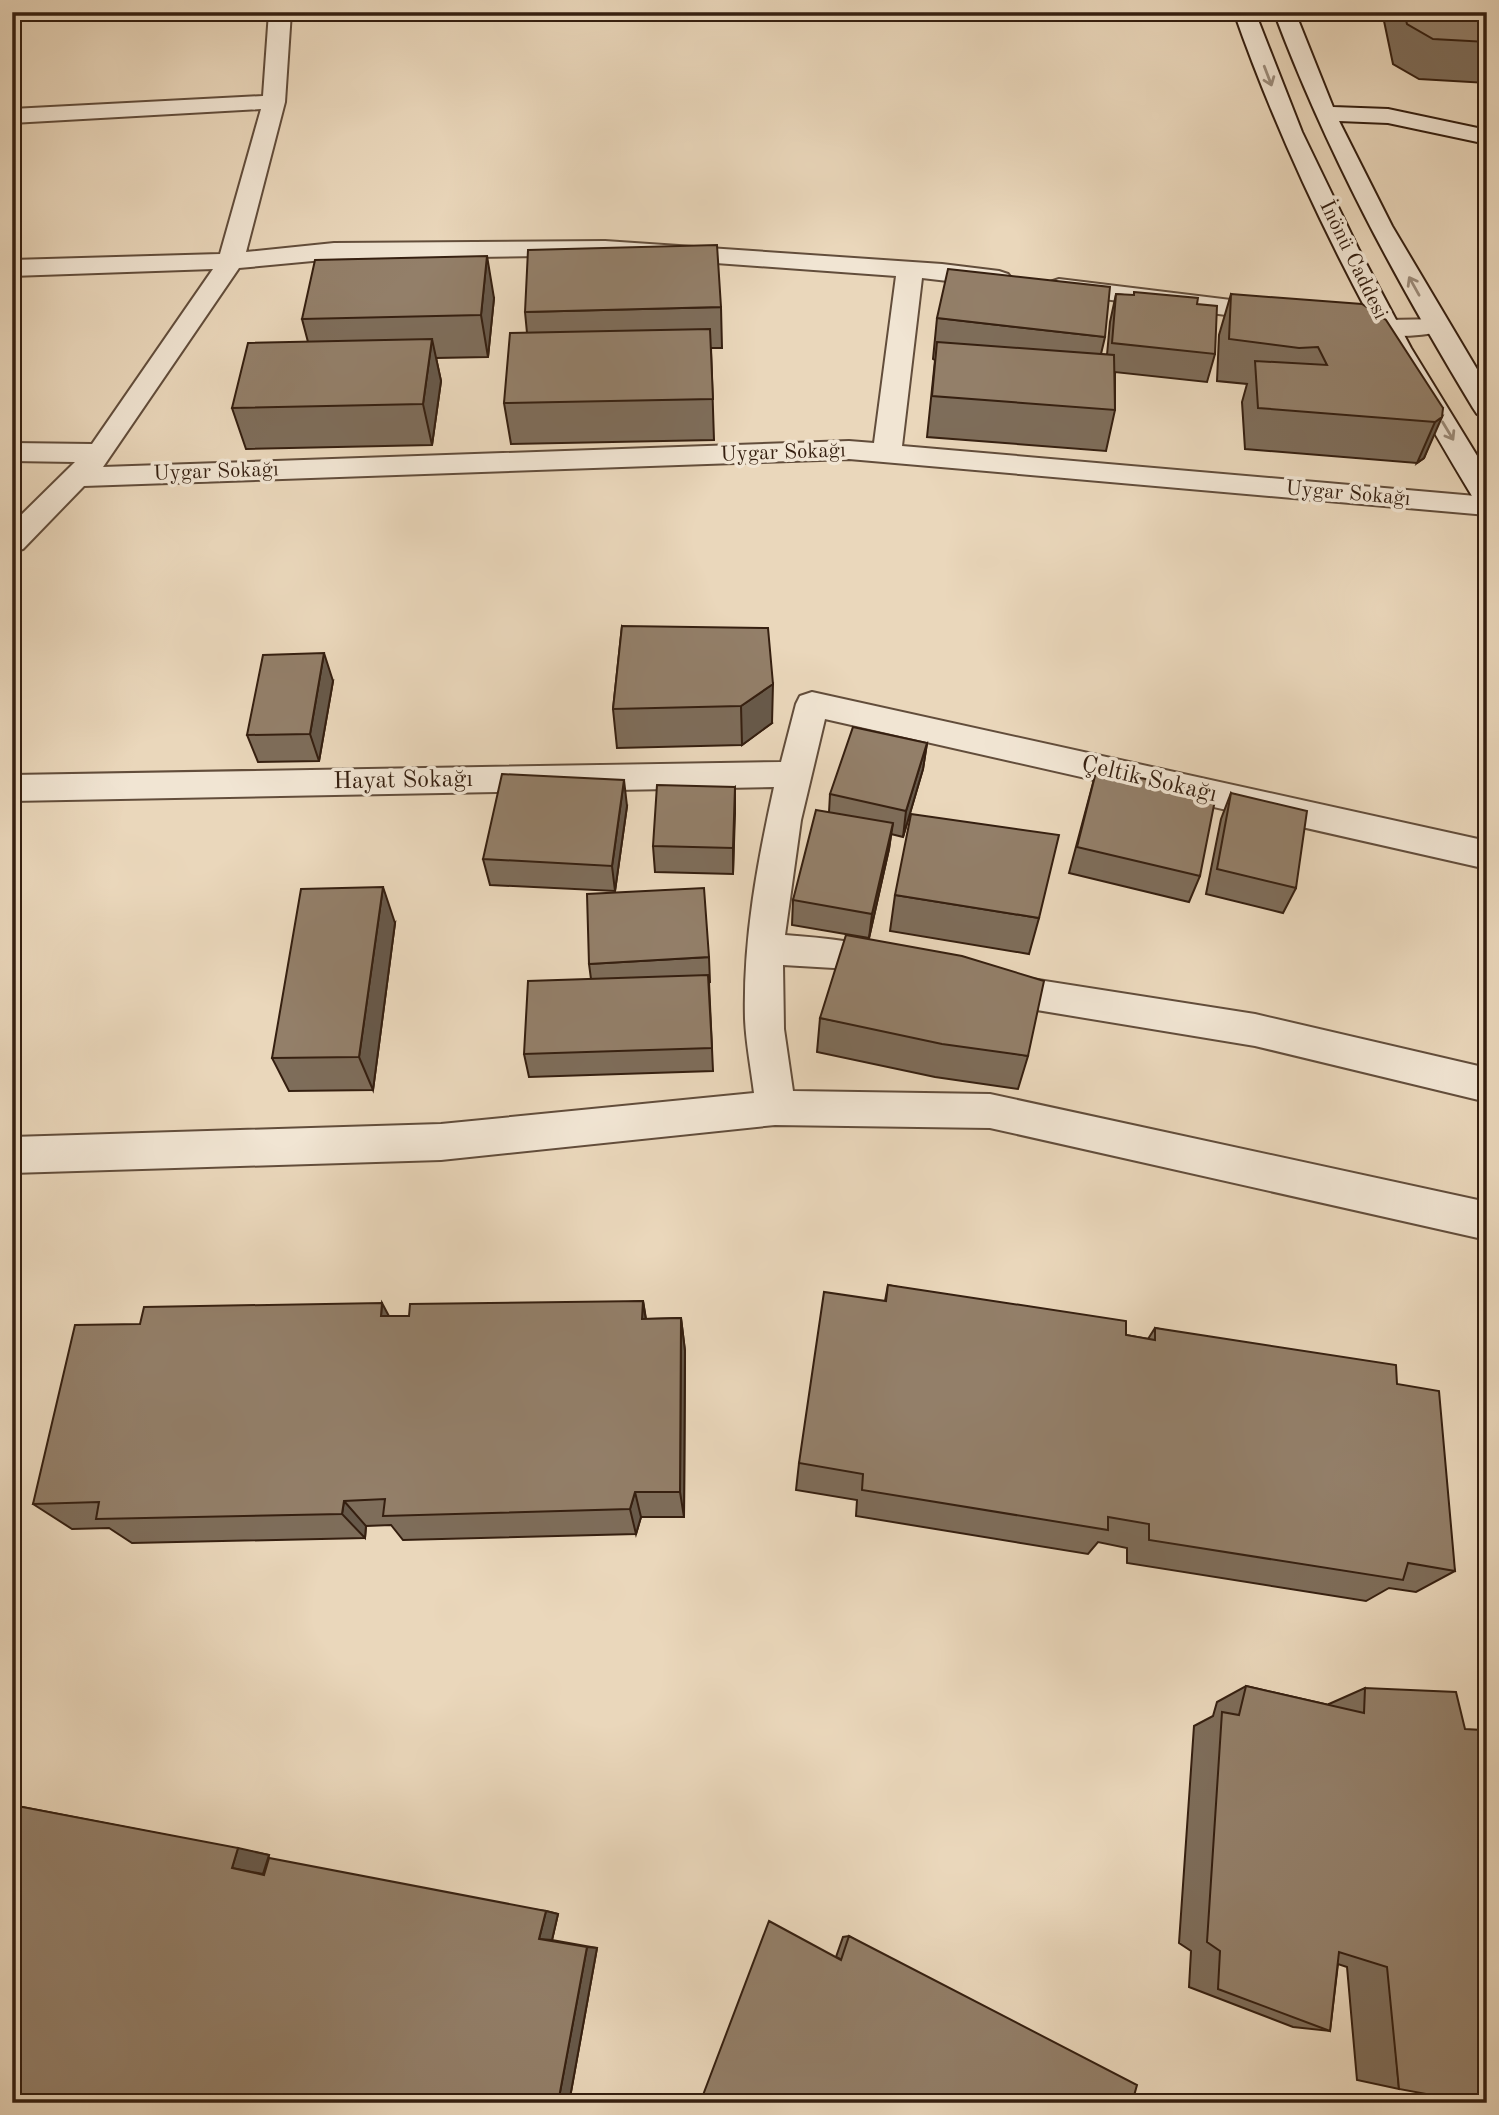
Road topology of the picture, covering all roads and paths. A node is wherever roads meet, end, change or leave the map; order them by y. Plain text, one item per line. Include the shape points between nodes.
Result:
1 (280, 12) edge
2 (1247, 20) edge
3 (1287, 20) edge
4 (274, 102) junction
5 (1324, 113) junction
6 (17, 122) edge
7 (1487, 137) edge
8 (1318, 188) junction
9 (1361, 188) junction
10 (231, 261) junction
11 (12, 268) edge
12 (910, 270) junction
13 (1436, 325) junction
14 (1386, 328) junction
15 (1487, 408) edge
16 (12, 452) edge
17 (100, 453) junction
18 (887, 453) junction
19 (77, 477) junction
20 (1487, 496) edge
21 (1487, 506) edge
22 (12, 542) edge
23 (793, 774) junction
24 (12, 788) edge
25 (1487, 855) edge
26 (764, 949) junction
27 (1487, 1085) edge
28 (775, 1108) junction
29 (12, 1155) edge
30 (1487, 1221) edge

1 - 4 street
2 - 3 street
2 -> 8 street, İnönü Caddesi via 1282,112
3 - 5 street
4 - 6 street
4 - 10 street
5 - 7 street via 1388,116
5 - 9 street
8 - 9 street
8 - 14 street, İnönü Caddesi
13 -> 9 street
10 - 11 street
10 - 12 street via 334,251 605,248
10 - 17 street
12 - 14 street
12 - 18 street
13 - 14 street
13 - 15 street
14 -> 20 street, İnönü Caddesi
16 - 17 street
17 - 19 street
18 - 19 street, Uygar Sokağı via 849,450
18 - 21 street, Uygar Sokağı
19 - 22 street
23 - 24 street, Hayat Sokağı
23 - 25 street, Çeltik Sokağı via 812,704
23 - 26 street
26 - 27 street via 834,953 1027,995 1255,1030
26 - 28 street via 764,1021
28 - 29 street via 441,1142
28 - 30 street via 990,1111

